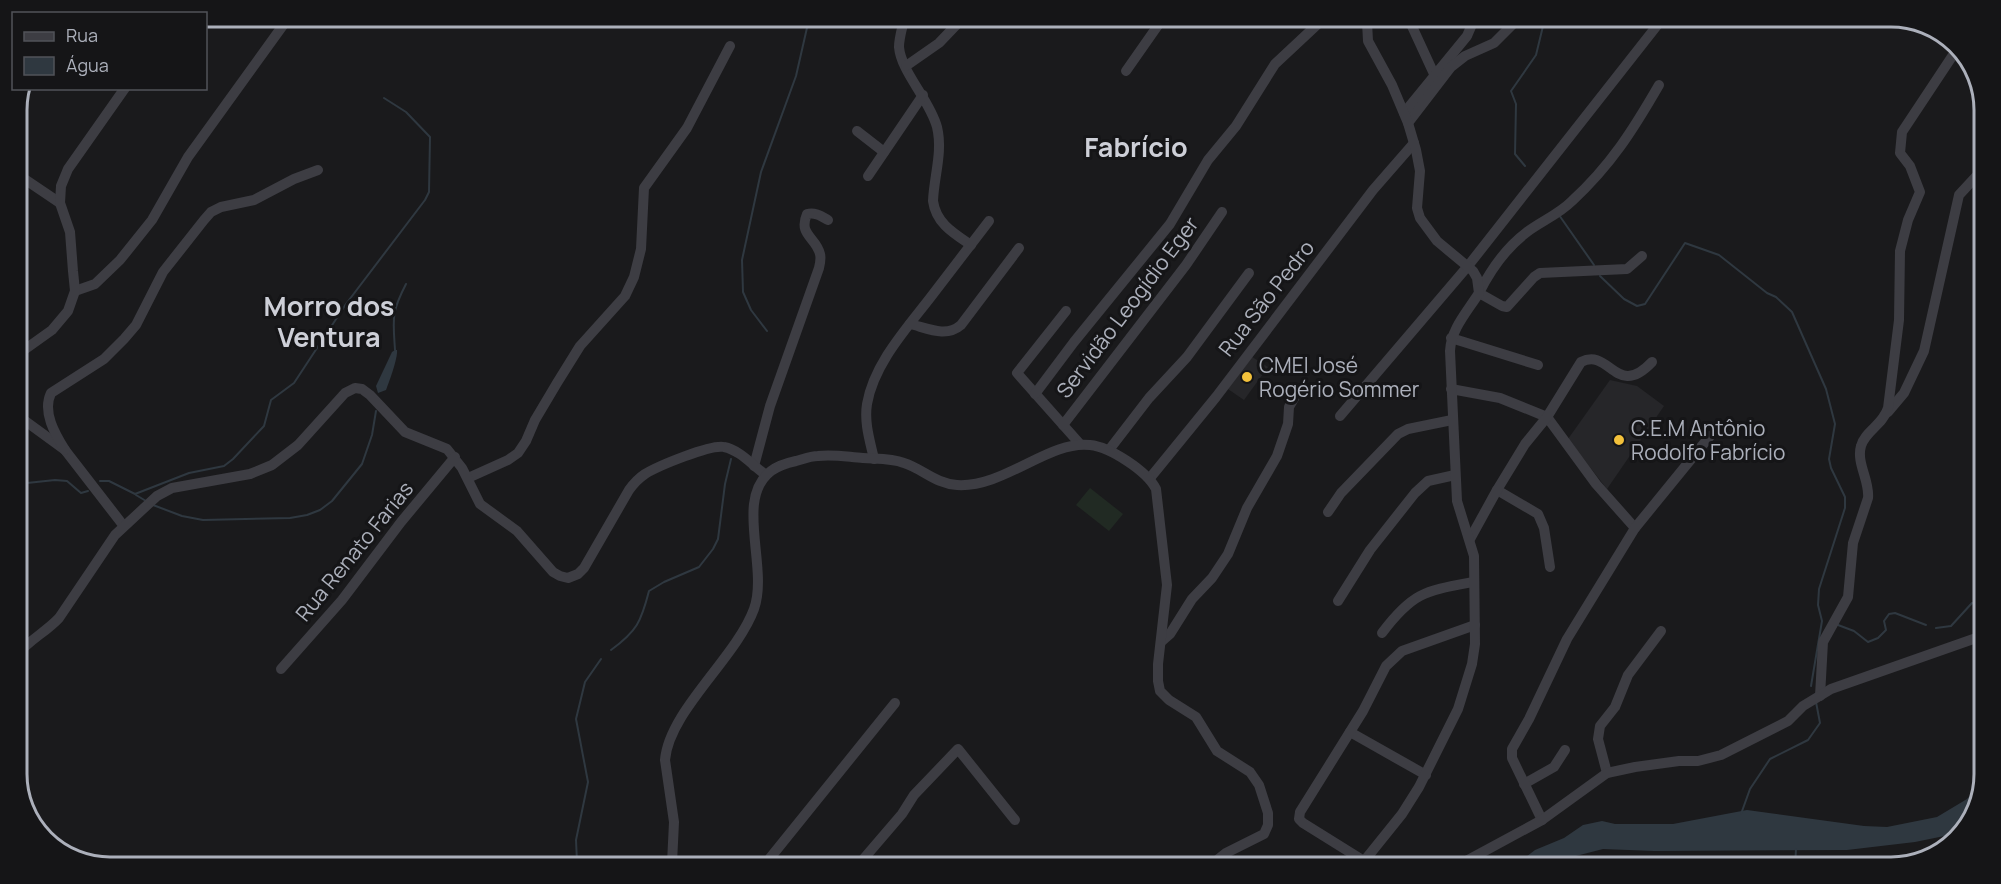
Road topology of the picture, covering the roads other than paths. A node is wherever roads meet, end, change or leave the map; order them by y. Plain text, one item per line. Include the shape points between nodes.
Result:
1 (282, 27) edge
2 (903, 27) edge
3 (954, 27) edge
4 (1157, 27) edge
5 (1315, 27) edge
6 (1367, 27) edge
7 (1412, 27) edge
8 (1471, 27) edge
9 (1510, 27) edge
10 (1656, 27) edge
11 (730, 46) dead end
12 (1953, 55) edge
13 (906, 66) junction
14 (1126, 72) dead end
15 (1434, 74) junction
16 (1659, 85) dead end
17 (124, 90) edge
18 (923, 95) junction
19 (1406, 118) junction
20 (857, 131) dead end
21 (1414, 143) junction
22 (884, 152) junction
23 (318, 170) dead end
24 (868, 176) dead end
25 (1974, 179) edge
26 (27, 181) edge
27 (60, 203) junction
28 (1222, 212) dead end
29 (828, 220) dead end
30 (989, 221) dead end
31 (971, 245) junction
32 (1019, 248) dead end
33 (1642, 256) dead end
34 (1468, 266) junction
35 (1249, 273) dead end
36 (75, 291) junction
37 (1479, 293) junction
38 (1066, 311) dead end
39 (910, 324) junction
40 (1451, 338) junction
41 (27, 348) edge
42 (1652, 362) dead end
43 (1538, 365) dead end
44 (1451, 389) junction
45 (1035, 394) junction
46 (1296, 395) dead end
47 (1886, 415) junction
48 (1340, 416) dead end
49 (1547, 417) junction
50 (1452, 420) junction
51 (27, 422) edge
52 (1063, 425) junction
53 (1710, 436) dead end
54 (1080, 444) junction
55 (65, 450) junction
56 (1109, 450) junction
57 (455, 457) junction
58 (874, 459) junction
59 (754, 466) junction
60 (766, 475) junction
61 (1455, 475) junction
62 (468, 478) junction
63 (1150, 478) junction
64 (1497, 489) junction
65 (1328, 512) dead end
66 (123, 525) junction
67 (1635, 528) junction
68 (1470, 539) junction
69 (1550, 567) dead end
70 (1473, 582) junction
71 (1338, 601) dead end
72 (1475, 625) junction
73 (1661, 631) dead end
74 (1382, 633) dead end
75 (1974, 639) edge
76 (1162, 641) junction
77 (27, 643) edge
78 (281, 669) dead end
79 (1820, 696) junction
80 (895, 703) dead end
81 (1350, 732) junction
82 (1564, 750) dead end
83 (1607, 773) junction
84 (1426, 775) junction
85 (1524, 784) junction
86 (1015, 820) dead end
87 (1542, 820) junction
88 (672, 857) edge
89 (771, 857) edge
90 (865, 857) edge
91 (1221, 857) edge
92 (1353, 857) edge
93 (1367, 857) edge
94 (1474, 857) edge

1 - 36 street via 188,157 145,228 107,274 89,287
2 - 13 street via 899,46
3 - 13 street
4 - 14 street
5 - 45 street via 1275,64 1236,126 1208,160 1170,224
6 - 19 street via 1370,45
7 - 15 street
8 - 15 street
9 - 19 street via 1494,43 1451,67
10 - 34 street
11 - 62 street via 687,128 644,186 641,249 625,296 580,346 518,453
12 - 47 street via 1902,132 1900,142 1900,153 1920,192 1900,251 1899,320
13 - 18 street
15 - 19 street
16 - 37 street via 1602,172 1566,206 1517,241 1487,276
17 - 27 street via 65,174
18 - 22 street
18 - 31 street via 938,136 934,209 947,227
19 - 21 street
20 - 22 street
21 - 34 street via 1420,167 1420,218 1437,241
21 - 63 street, Rua São Pedro via 1373,190
22 - 24 street
23 - 55 street via 254,200 211,212 163,272 136,325 124,339 104,359 51,393 51,424
25 - 47 street via 1959,195 1924,351 1904,393
26 - 27 street
27 - 36 street via 71,241
28 - 52 street, Servidão Leogídio Eger
29 - 59 street via 811,213 805,218 805,231 819,251 819,268
30 - 31 street
31 - 39 street
32 - 39 street via 954,331
33 - 37 street via 1627,269 1540,273 1507,307
34 - 37 street via 1476,276
34 - 48 street
35 - 56 street via 1187,357
36 - 41 street via 63,319
37 - 40 street
38 - 45 street via 1017,373
39 - 58 street via 886,358 869,396 867,419
40 - 43 street
40 - 44 street
42 - 49 street via 1634,377 1623,376 1596,359 1581,362
44 - 49 street via 1500,398
44 - 50 street
45 - 52 street
46 - 76 street via 1276,456 1227,554
47 - 79 street via 1860,448 1868,498 1852,543 1848,597 1823,642
49 - 64 street
49 - 67 street via 1601,490
50 - 61 street
50 - 65 street via 1398,434 1341,493
51 - 55 street
52 - 54 street
53 - 67 street
54 - 56 street
54 - 58 street via 988,481 968,485 946,484 902,462
55 - 66 street
56 - 63 street
57 - 62 street
57 - 66 street via 447,449 405,432 369,394 353,388 278,461 250,474 169,490
57 - 78 street, Rua Renato Farias via 342,600
58 - 60 street via 818,456 779,466
59 - 60 street
59 - 62 street via 731,449 718,446 649,471 629,490 584,568 568,578 553,572 518,531 480,504
60 - 88 street via 759,484 753,507 758,573 754,609 675,727 666,751 674,822
61 - 68 street via 1457,501
61 - 71 street via 1428,482 1414,493 1370,550
63 - 76 street via 1159,498 1167,585
64 - 68 street
64 - 69 street via 1538,514
66 - 77 street via 63,613
67 - 85 street via 1567,639 1512,749
68 - 70 street
70 - 72 street
70 - 74 street via 1417,596
72 - 81 street via 1407,648 1392,660
72 - 84 street via 1474,654 1463,696
73 - 83 street via 1628,675 1615,707 1600,726 1598,739
75 - 79 street
76 - 91 street via 1158,681 1162,694 1196,717 1217,750 1250,772 1259,785 1268,813 1264,834
79 - 83 street via 1766,734 1721,754 1698,761
80 - 89 street
81 - 84 street
81 - 92 street via 1299,816 1303,823
82 - 85 street via 1554,767
83 - 87 street
84 - 93 street via 1402,814
85 - 87 street
86 - 90 street via 958,749 914,795
87 - 94 street

